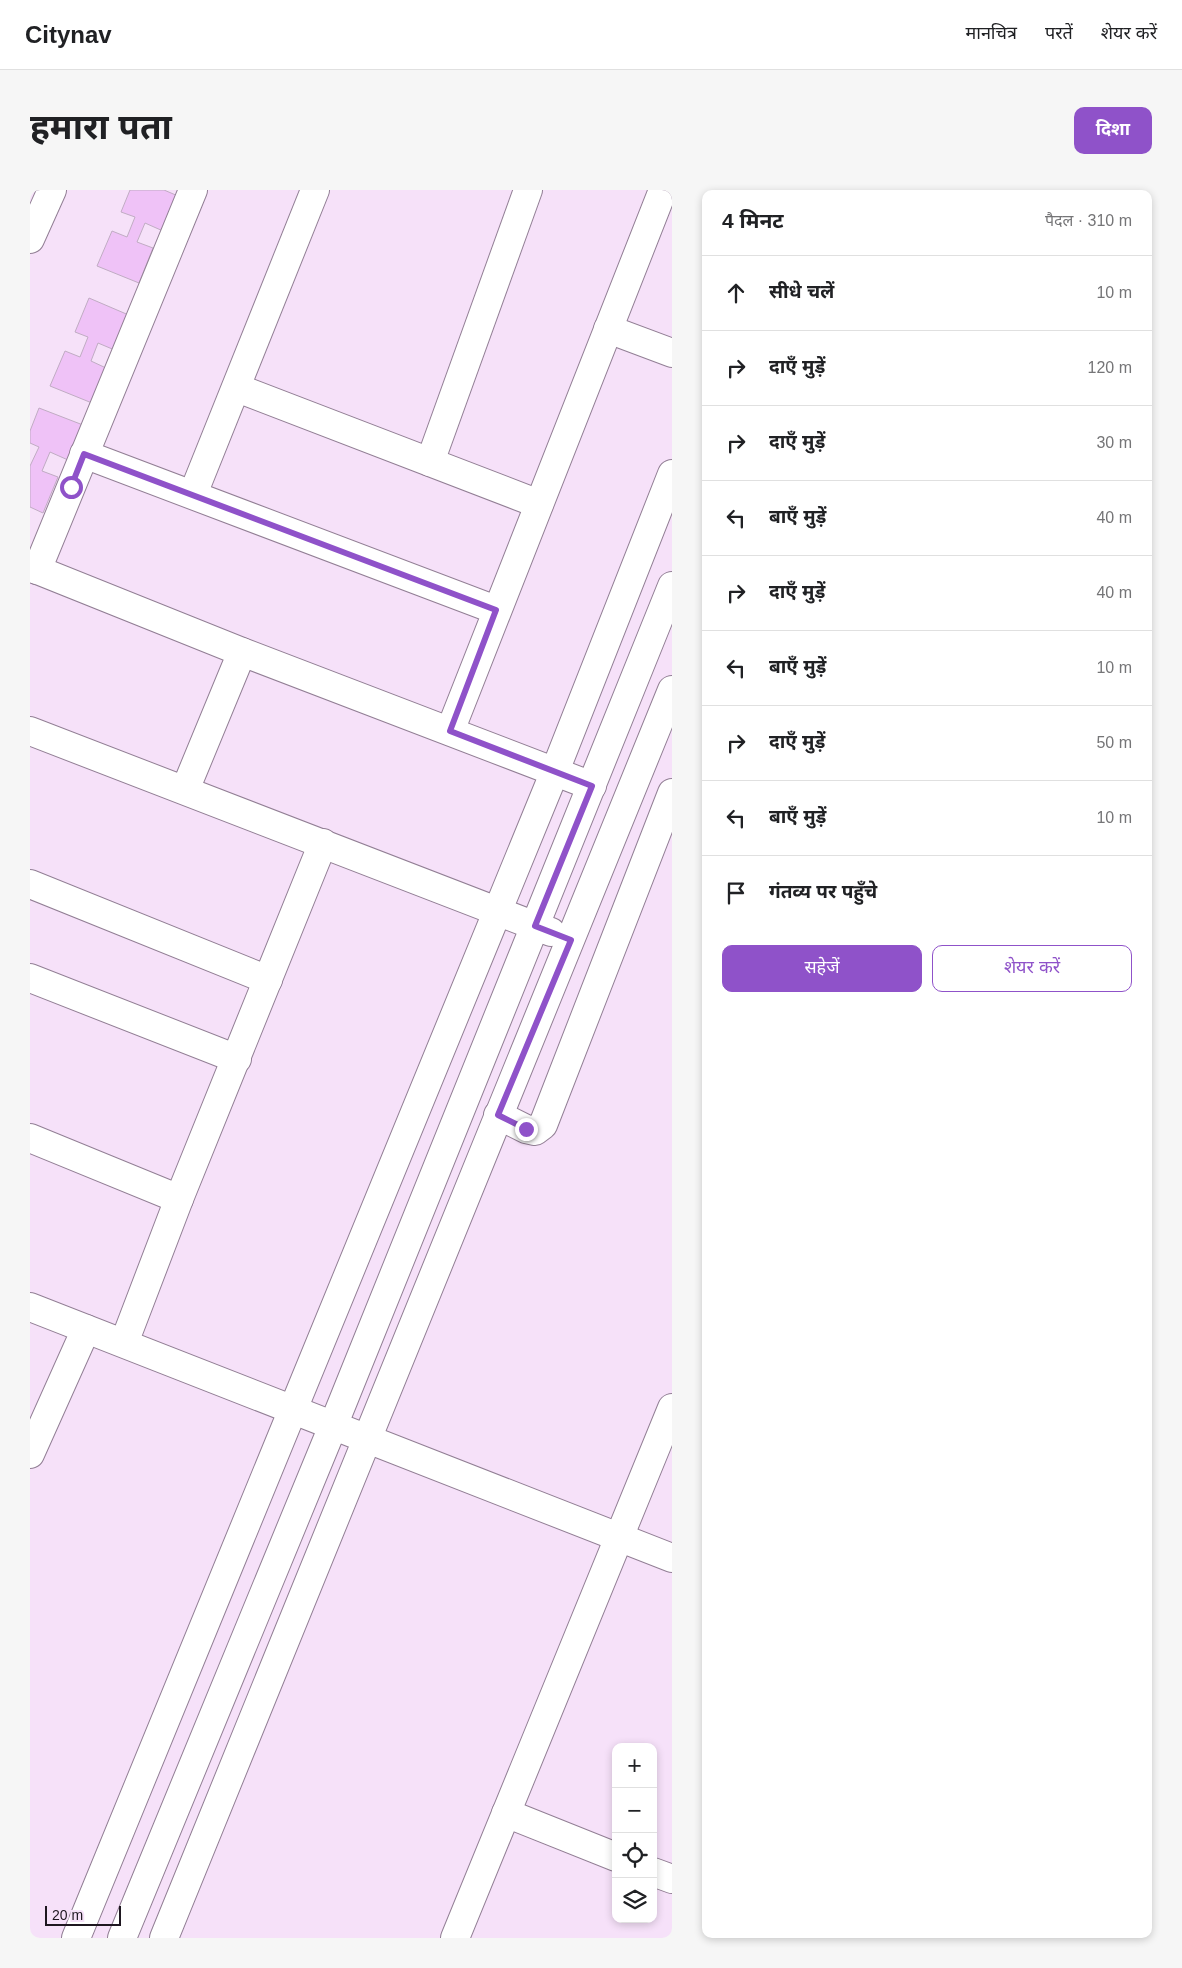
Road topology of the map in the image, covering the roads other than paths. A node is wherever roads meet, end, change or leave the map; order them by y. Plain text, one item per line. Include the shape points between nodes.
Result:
1 (52, 190) edge
2 (193, 190) edge
3 (315, 190) edge
4 (528, 190) edge
5 (663, 190) edge
6 (30, 239) edge
7 (608, 329) junction
8 (672, 352) edge
9 (237, 388) junction
10 (84, 454) junction
11 (430, 462) junction
12 (672, 474) edge
13 (193, 494) junction
14 (539, 504) junction
15 (33, 568) edge
16 (672, 586) edge
17 (496, 610) junction
18 (242, 652) junction
19 (672, 690) edge
20 (450, 731) junction
21 (30, 732) edge
22 (664, 732) edge
23 (555, 771) junction
24 (592, 786) junction
25 (184, 790) junction
26 (672, 793) edge
27 (323, 843) junction
28 (30, 884) edge
29 (496, 911) junction
30 (535, 926) junction
31 (571, 940) junction
32 (30, 978) edge
33 (268, 980) junction
34 (237, 1059) junction
35 (423, 1092) junction
36 (461, 1106) junction
37 (498, 1115) junction
38 (30, 1138) edge
39 (179, 1199) junction
40 (30, 1307) edge
41 (86, 1329) junction
42 (124, 1343) junction
43 (672, 1408) edge
44 (293, 1409) junction
45 (333, 1426) junction
46 (368, 1440) junction
47 (30, 1454) edge
48 (619, 1537) junction
49 (672, 1558) edge
50 (145, 1771) junction
51 (184, 1786) junction
52 (506, 1813) junction
53 (612, 1855) edge
54 (657, 1873) edge
55 (672, 1879) edge
56 (76, 1938) edge
57 (122, 1938) edge
58 (164, 1938) edge
59 (455, 1938) edge

1 - 6 street
2 - 10 street
3 - 9 street
4 - 11 street
5 - 7 street
7 - 8 street
7 - 14 street
9 - 11 street
9 - 13 street
10 - 13 street
10 - 15 street
11 - 14 street
12 - 23 street
13 - 17 street
14 - 17 street
15 - 18 street
16 - 24 street
17 - 20 street
18 - 20 street
18 - 25 street
19 - 22 street
20 - 23 street
21 - 25 street
22 - 31 street
23 - 24 street
23 - 29 street
24 - 30 street
25 - 27 street
26 - 37 street via 543,1125 535,1131 526,1129
27 - 29 street
27 - 33 street
28 - 33 street
29 - 30 street
29 - 35 street
30 - 31 street
30 - 36 street
31 - 37 street
32 - 34 street
33 - 34 street
34 - 39 street
35 - 36 street
35 - 44 street
36 - 45 street
37 - 46 street
38 - 39 street
39 - 42 street
40 - 41 street
41 - 42 street
41 - 47 street
42 - 44 street
43 - 48 street
44 - 45 street
44 - 50 street
45 - 46 street
45 - 51 street
46 - 48 street
46 - 58 street
48 - 49 street
48 - 52 street
50 - 51 street
50 - 56 street
51 - 57 street
52 - 53 street
52 - 59 street
54 - 55 street

